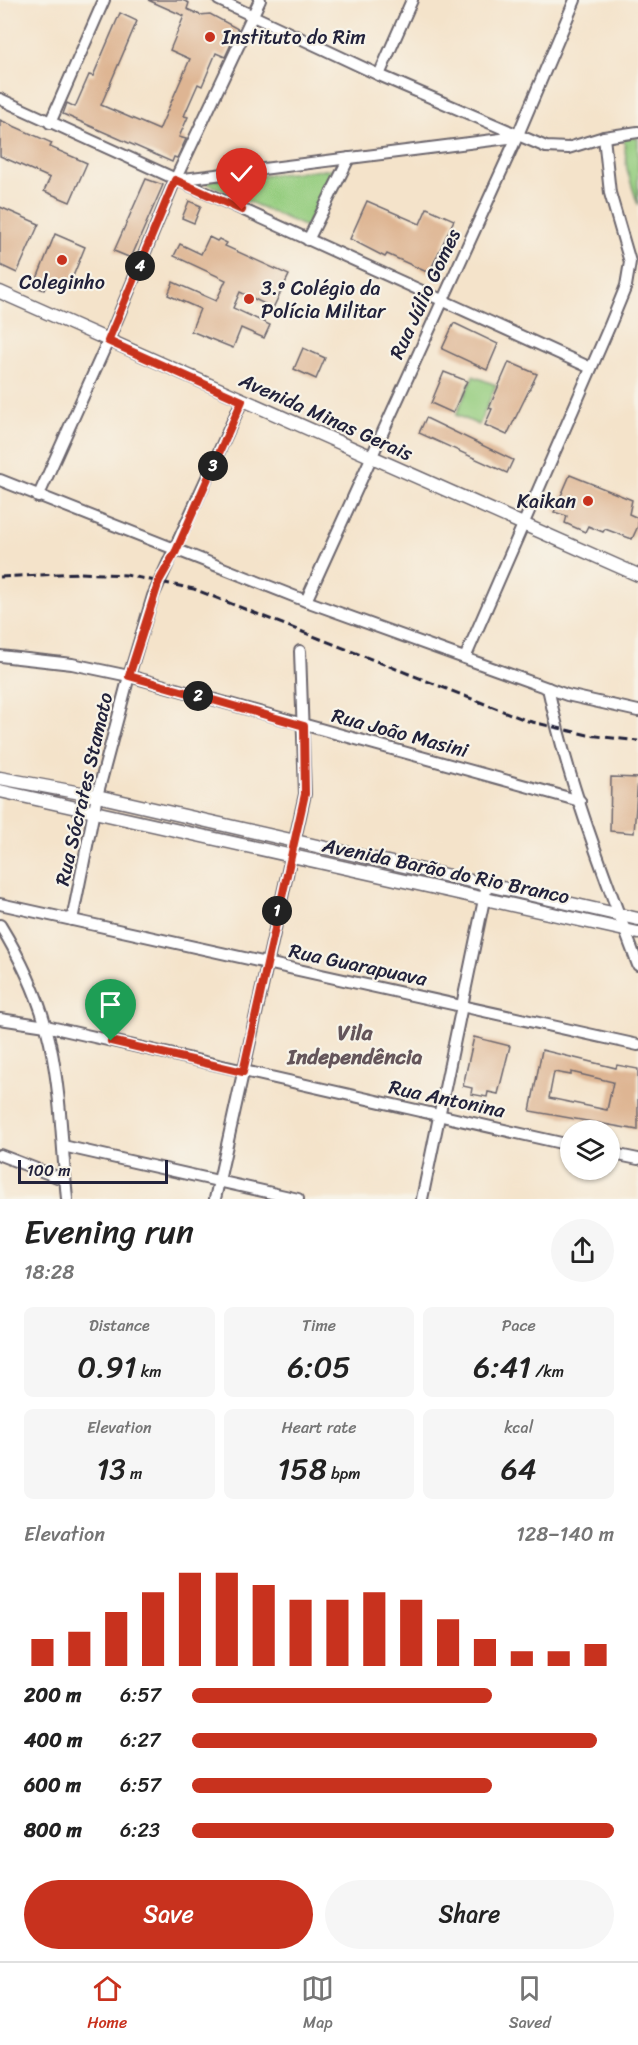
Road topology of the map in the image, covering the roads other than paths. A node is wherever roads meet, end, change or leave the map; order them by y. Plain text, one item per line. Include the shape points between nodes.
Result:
1 (104, 0) edge
2 (219, 0) edge
3 (260, 0) edge
4 (412, 0) edge
5 (575, 0) edge
6 (253, 15) junction
7 (379, 75) junction
8 (0, 99) edge
9 (50, 123) junction
10 (638, 132) edge
11 (517, 137) junction
12 (604, 137) junction
13 (349, 158) junction
14 (175, 180) junction
15 (308, 240) junction
16 (0, 292) edge
17 (442, 300) junction
18 (108, 341) junction
19 (591, 368) junction
20 (242, 401) junction
21 (369, 458) junction
22 (0, 480) edge
23 (38, 497) junction
24 (523, 525) junction
25 (176, 551) junction
26 (638, 575) edge
27 (306, 601) junction
28 (300, 651) dead end
29 (0, 656) edge
30 (465, 658) junction
31 (129, 676) junction
32 (548, 688) junction
33 (638, 711) edge
34 (304, 726) junction
35 (0, 778) edge
36 (0, 791) edge
37 (97, 796) junction
38 (580, 801) junction
39 (94, 812) junction
40 (294, 841) junction
41 (290, 857) junction
42 (487, 885) junction
43 (484, 900) junction
44 (0, 904) edge
45 (619, 915) junction
46 (638, 919) edge
47 (72, 920) junction
48 (0, 925) edge
49 (625, 930) junction
50 (638, 933) edge
51 (266, 963) junction
52 (638, 965) edge
53 (463, 1006) junction
54 (0, 1019) edge
55 (46, 1026) junction
56 (638, 1045) edge
57 (243, 1072) junction
58 (440, 1116) junction
59 (560, 1142) edge
60 (63, 1146) junction
61 (0, 1155) edge
62 (620, 1155) edge
63 (638, 1159) edge
64 (65, 1180) junction
65 (218, 1181) junction
66 (67, 1199) edge
67 (214, 1199) edge
68 (298, 1199) edge
69 (422, 1199) edge

1 - 9 street
2 - 6 street
3 - 6 street
4 - 7 street
5 - 11 street, Rua Júlio Gomes
6 - 7 street
6 - 14 street
7 - 11 street
8 - 9 street
9 - 14 street
10 - 12 street
11 - 12 street via 546,147 568,148
11 - 13 street
11 - 17 street, Rua Júlio Gomes
12 - 19 street via 610,193 630,272
13 - 14 street
13 - 15 street
14 - 15 street
14 - 18 street
15 - 17 street
16 - 18 street, Avenida Minas Gerais
17 - 19 street
17 - 21 street, Rua Júlio Gomes
18 - 20 street, Avenida Minas Gerais
18 - 23 street
19 - 24 street
20 - 21 street, Avenida Minas Gerais
20 - 25 street, Rua Sócrates Stamato
21 - 24 street, Avenida Minas Gerais
21 - 27 street, Rua Júlio Gomes
22 - 23 street
23 - 25 street
24 - 26 street, Avenida Minas Gerais
24 - 30 street
25 - 27 street
25 - 31 street, Rua Sócrates Stamato via 159,581
27 - 30 street
28 - 34 street
29 - 31 street, Rua João Masini via 72,664
30 - 32 street
31 - 34 street, Rua João Masini
31 - 37 street, Rua Sócrates Stamato
32 - 33 street
32 - 38 street
34 - 38 street, Rua João Masini
34 - 40 street via 305,794
35 - 37 street, Avenida Barão do Rio Branco
36 - 39 street, Avenida Barão do Rio Branco
37 - 39 street, Rua Sócrates Stamato
37 - 40 street, Avenida Barão do Rio Branco
38 - 45 street
39 - 41 street, Avenida Barão do Rio Branco
39 - 47 street, Rua Sócrates Stamato
40 - 41 street
40 - 42 street, Avenida Barão do Rio Branco
41 - 43 street, Avenida Barão do Rio Branco
41 - 51 street
42 - 43 street
42 - 45 street, Avenida Barão do Rio Branco
43 - 49 street, Avenida Barão do Rio Branco
43 - 53 street
44 - 47 street, Rua Guarapuava
45 - 46 street, Avenida Barão do Rio Branco
45 - 49 street
47 - 51 street, Rua Guarapuava
48 - 55 street via 18,956
49 - 50 street, Avenida Barão do Rio Branco
49 - 52 street
51 - 53 street, Rua Guarapuava
51 - 57 street
53 - 56 street, Rua Guarapuava
53 - 58 street
54 - 55 street, Rua Antonina
55 - 57 street, Rua Antonina
55 - 60 street via 57,1079
57 - 58 street, Rua Antonina
57 - 65 street
58 - 59 street, Rua Antonina
58 - 69 street
60 - 64 street
60 - 65 street
61 - 64 street
62 - 63 street
64 - 66 street
65 - 67 street
65 - 68 street

